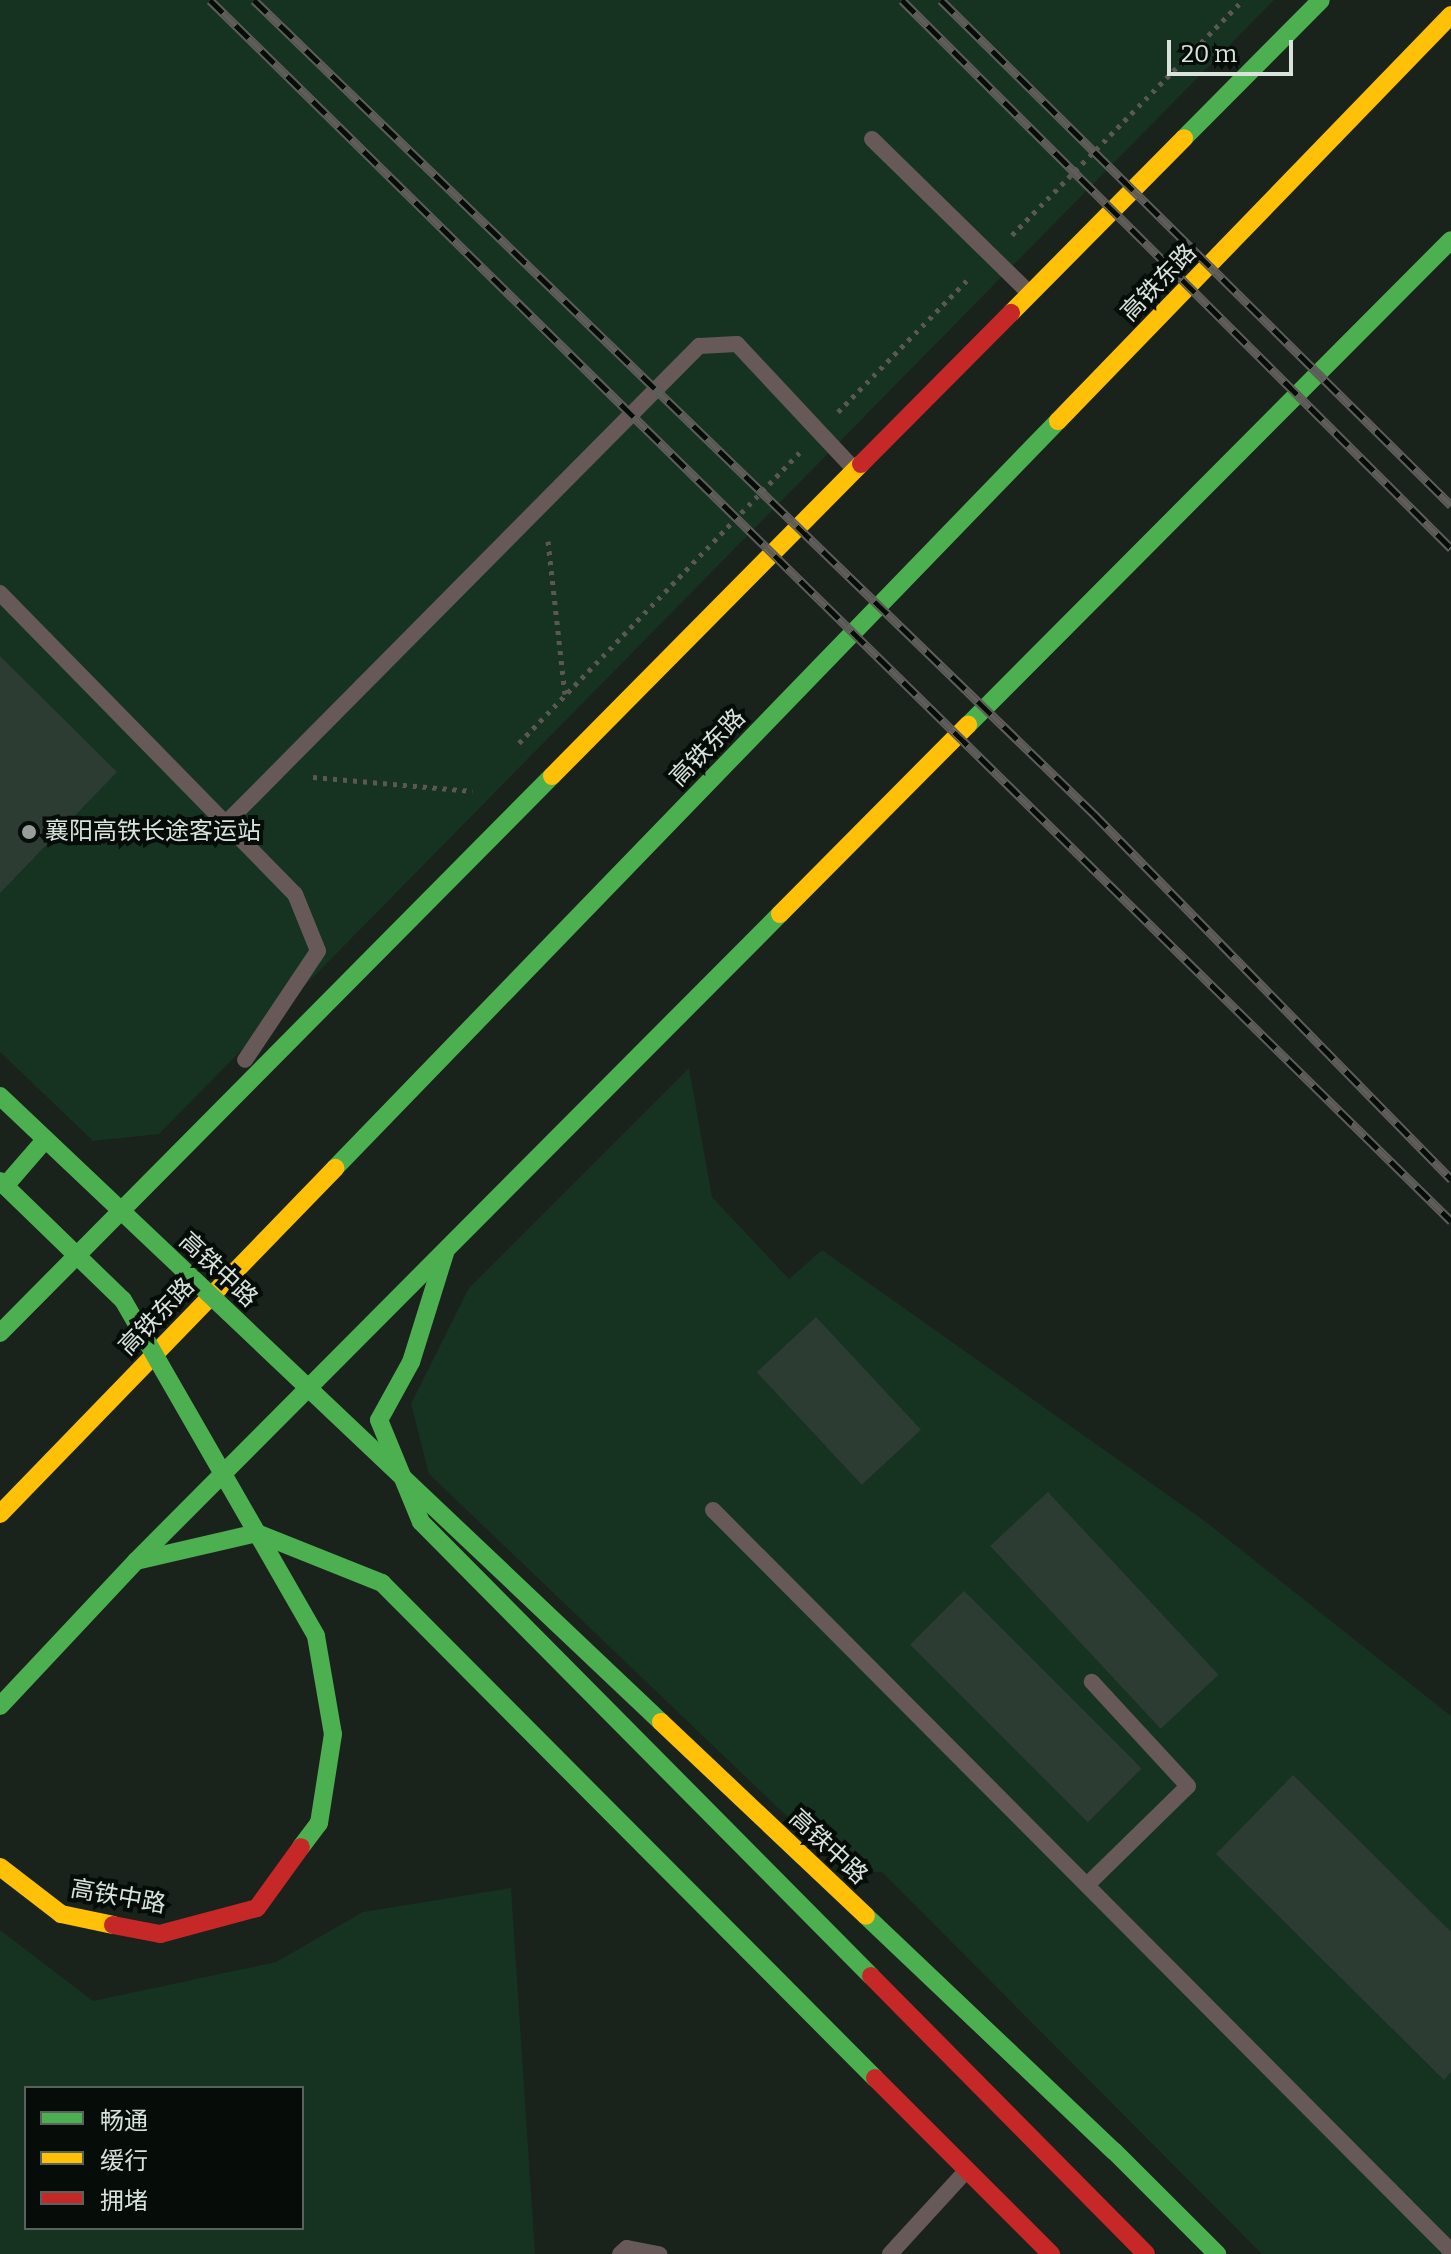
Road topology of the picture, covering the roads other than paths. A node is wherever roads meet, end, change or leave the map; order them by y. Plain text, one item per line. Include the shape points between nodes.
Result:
1 (1316, 2) edge
2 (1451, 15) edge
3 (872, 139) dead end
4 (1451, 240) edge
5 (1030, 294) junction
6 (855, 470) junction
7 (0, 593) edge
8 (226, 823) junction
9 (0, 1096) edge
10 (45, 1140) junction
11 (179, 1153) junction
12 (2, 1184) edge
13 (446, 1248) junction
14 (0, 1333) edge
15 (713, 1510) dead end
16 (0, 1514) edge
17 (136, 1561) junction
18 (1092, 1682) dead end
19 (0, 1706) edge
20 (0, 1867) edge
21 (1087, 1885) junction
22 (968, 2170) junction
23 (1451, 2251) edge
24 (620, 2254) edge
25 (659, 2254) edge
26 (890, 2254) edge
27 (1051, 2254) edge
28 (1146, 2254) edge
29 (1217, 2254) edge

1 - 5 main road
2 - 16 main road, 高铁东路
3 - 5 lane
4 - 13 main road
5 - 6 main road
6 - 8 lane via 737,344 699,346
6 - 11 main road
7 - 8 lane
8 - 11 lane via 295,894 318,951
9 - 10 main road, 高铁中路, bridge
10 - 12 main road
10 - 29 main road, 高铁中路, bridge
11 - 14 main road
12 - 20 main road, 高铁中路, bridge via 123,1300 316,1636 333,1734 319,1823 257,1908 160,1934 61,1914
13 - 17 main road
13 - 28 main road via 411,1362 379,1420 421,1522
15 - 21 lane
17 - 19 main road
17 - 22 main road via 257,1533 382,1583
18 - 21 lane via 1188,1786
21 - 23 lane
22 - 26 lane
22 - 27 main road
24 - 25 lane via 627,2248

